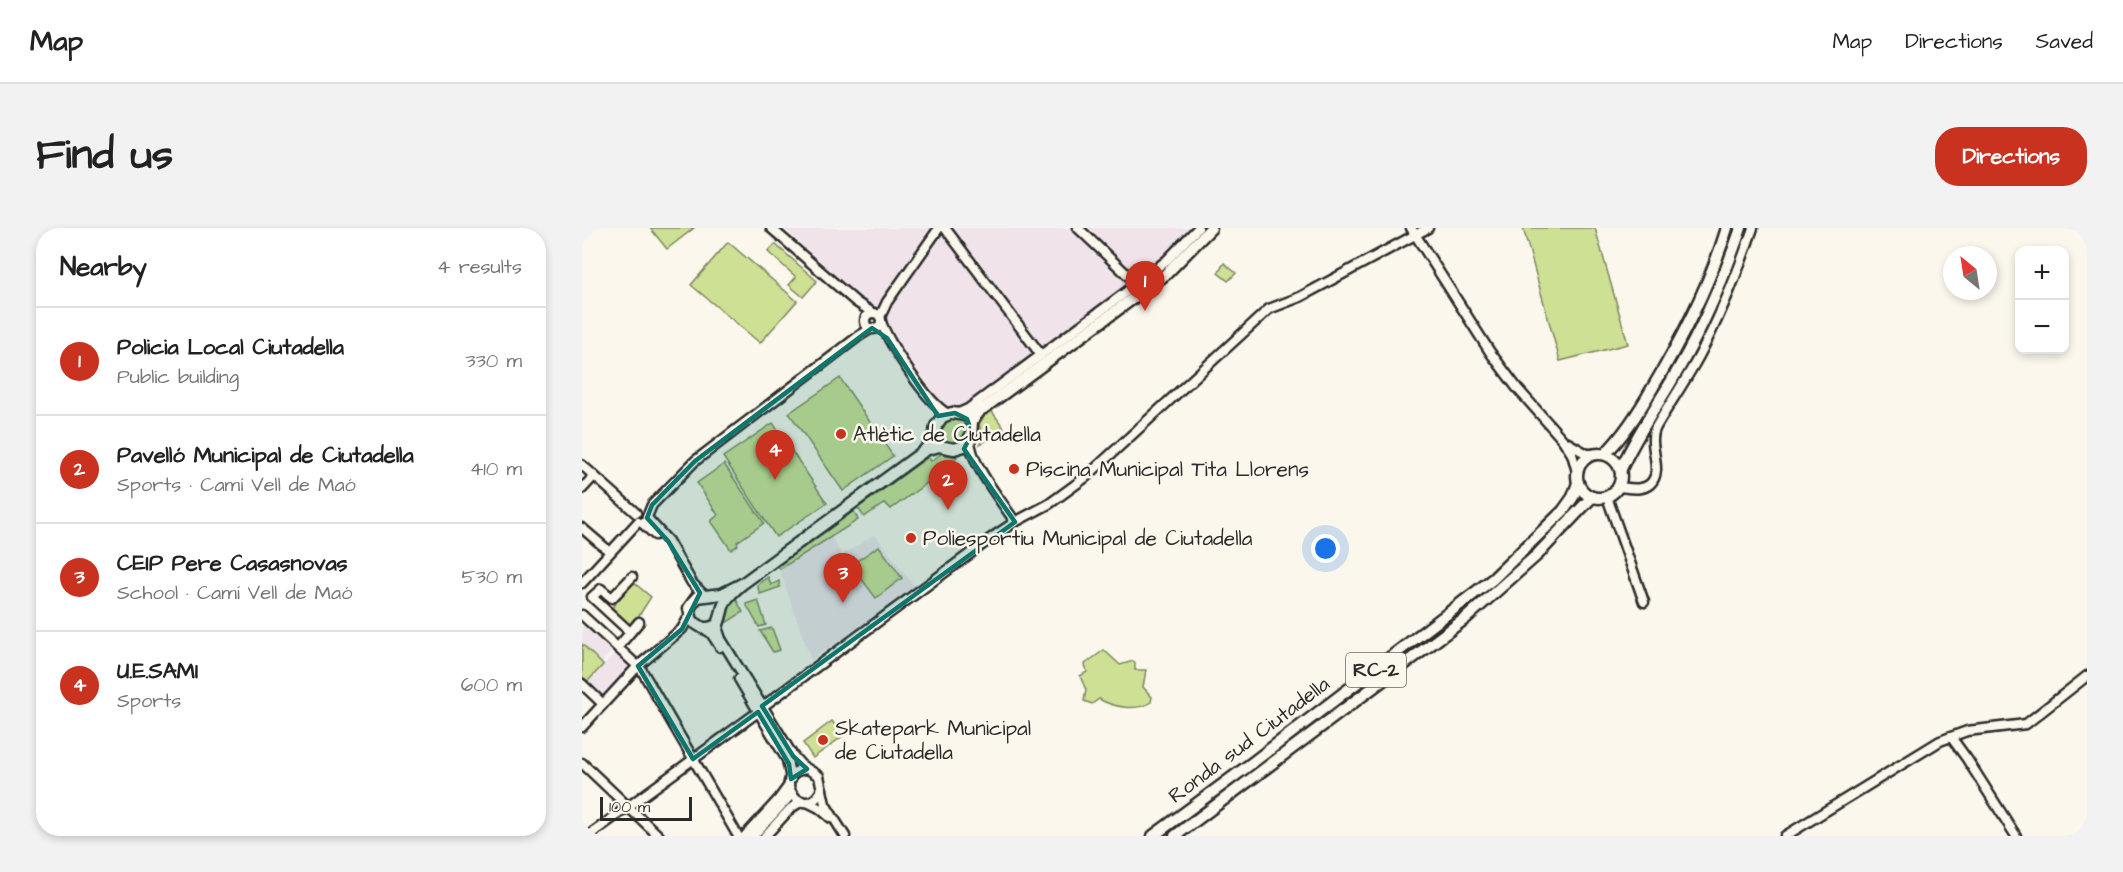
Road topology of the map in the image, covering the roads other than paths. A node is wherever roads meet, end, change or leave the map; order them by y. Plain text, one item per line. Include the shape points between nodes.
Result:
1 (771, 228) edge
2 (939, 228) edge
3 (945, 228) edge
4 (1078, 228) edge
5 (1198, 228) edge
6 (1211, 228) edge
7 (1428, 228) edge
8 (1727, 228) edge
9 (1741, 228) edge
10 (1753, 228) edge
11 (1413, 231) edge
12 (1137, 284) junction
13 (856, 302) junction
14 (878, 316) junction
15 (869, 325) junction
16 (887, 338) junction
17 (1041, 355) junction
18 (932, 400) junction
19 (984, 408) junction
20 (956, 414) junction
21 (938, 422) junction
22 (971, 425) junction
23 (936, 435) junction
24 (970, 438) junction
25 (1563, 440) junction
26 (944, 447) junction
27 (957, 449) junction
28 (925, 450) junction
29 (1600, 454) junction
30 (977, 463) junction
31 (582, 465) edge
32 (1621, 469) junction
33 (594, 476) junction
34 (1578, 478) junction
35 (1619, 487) junction
36 (582, 489) edge
37 (1592, 497) junction
38 (1607, 497) junction
39 (642, 517) junction
40 (1015, 522) junction
41 (582, 528) edge
42 (610, 552) junction
43 (632, 577) dead end
44 (582, 583) edge
45 (742, 584) junction
46 (707, 595) junction
47 (692, 602) junction
48 (1644, 602) dead end
49 (582, 615) edge
50 (690, 615) junction
51 (721, 616) junction
52 (639, 622) dead end
53 (703, 628) junction
54 (630, 632) junction
55 (618, 647) junction
56 (638, 666) junction
57 (2087, 676) edge
58 (582, 684) edge
59 (603, 704) junction
60 (760, 709) junction
61 (582, 727) edge
62 (1951, 737) junction
63 (693, 759) junction
64 (582, 763) edge
65 (807, 769) junction
66 (790, 782) junction
67 (822, 789) junction
68 (792, 794) junction
69 (804, 802) junction
70 (628, 806) junction
71 (839, 827) junction
72 (588, 836) edge
73 (659, 836) edge
74 (738, 836) edge
75 (745, 836) edge
76 (753, 836) edge
77 (765, 836) edge
78 (845, 836) edge
79 (1153, 836) edge
80 (1175, 836) edge
81 (1785, 836) edge
82 (2016, 836) edge

1 - 13 street
2 - 14 street
3 - 17 street
4 - 12 street
5 - 12 street
6 - 19 main road via 1155,282
7 - 11 street
8 - 29 main road, RC-2 via 1697,305 1665,367 1621,438
9 - 32 main road via 1680,367
10 - 35 street via 1699,356 1652,436 1655,478 1649,486 1637,489
11 - 25 street via 1490,352
11 - 40 street via 1300,297 1269,309 1086,477
12 - 17 street
13 - 14 street
13 - 15 street
14 - 15 street via 868,314
14 - 15 street via 879,327
14 - 16 street
15 - 16 street
15 - 39 street via 695,461
16 - 18 street
17 - 20 street
18 - 20 street
18 - 21 street
19 - 20 main road
19 - 22 main road
20 - 21 main road
20 - 22 main road
21 - 23 main road
22 - 24 main road
23 - 26 main road
23 - 28 main road
24 - 27 main road
24 - 30 street
25 - 29 street via 1587,454
25 - 34 street via 1572,454
26 - 27 main road
26 - 28 main road
27 - 30 street
28 - 45 main road
29 - 32 main road via 1615,459
29 - 34 main road, RC-2 via 1583,460
30 - 40 street
31 - 33 street
32 - 35 main road
33 - 36 street
33 - 39 street
34 - 37 main road via 1586,494
34 - 79 main road, Ronda sud Ciutadella / RC-2 via 1573,497 1563,511 1493,579
35 - 38 main road
37 - 38 main road
37 - 80 main road, Ronda sud Ciutadella / RC-2 via 1537,555 1466,618
38 - 48 street
39 - 42 street
39 - 46 street via 668,541 692,583
39 - 47 street via 664,543
40 - 60 street
41 - 42 street
42 - 44 street
43 - 54 street via 612,598 600,589 592,597
45 - 46 main road via 722,594
45 - 51 main road via 725,601
46 - 47 main road
46 - 51 main road via 720,603
47 - 50 main road
49 - 55 street
50 - 53 main road via 694,624
50 - 56 street via 682,629
51 - 53 main road via 715,626
51 - 60 street via 721,639
52 - 54 street
53 - 60 street via 714,637
54 - 55 street
55 - 56 street
56 - 59 street
56 - 63 street
57 - 62 street via 2026,724 1967,731
58 - 59 street
59 - 61 street
60 - 63 street
60 - 65 street via 793,756
60 - 66 street via 787,760
62 - 81 street
62 - 82 street
63 - 70 street
63 - 74 street
64 - 70 street
65 - 66 street via 797,771
65 - 67 street via 819,776
66 - 68 street
66 - 75 street
67 - 69 street via 816,798
67 - 71 street via 825,804
68 - 69 street
68 - 76 street
69 - 71 street via 819,808
69 - 77 street via 791,808
70 - 72 street
70 - 73 street
71 - 78 street

